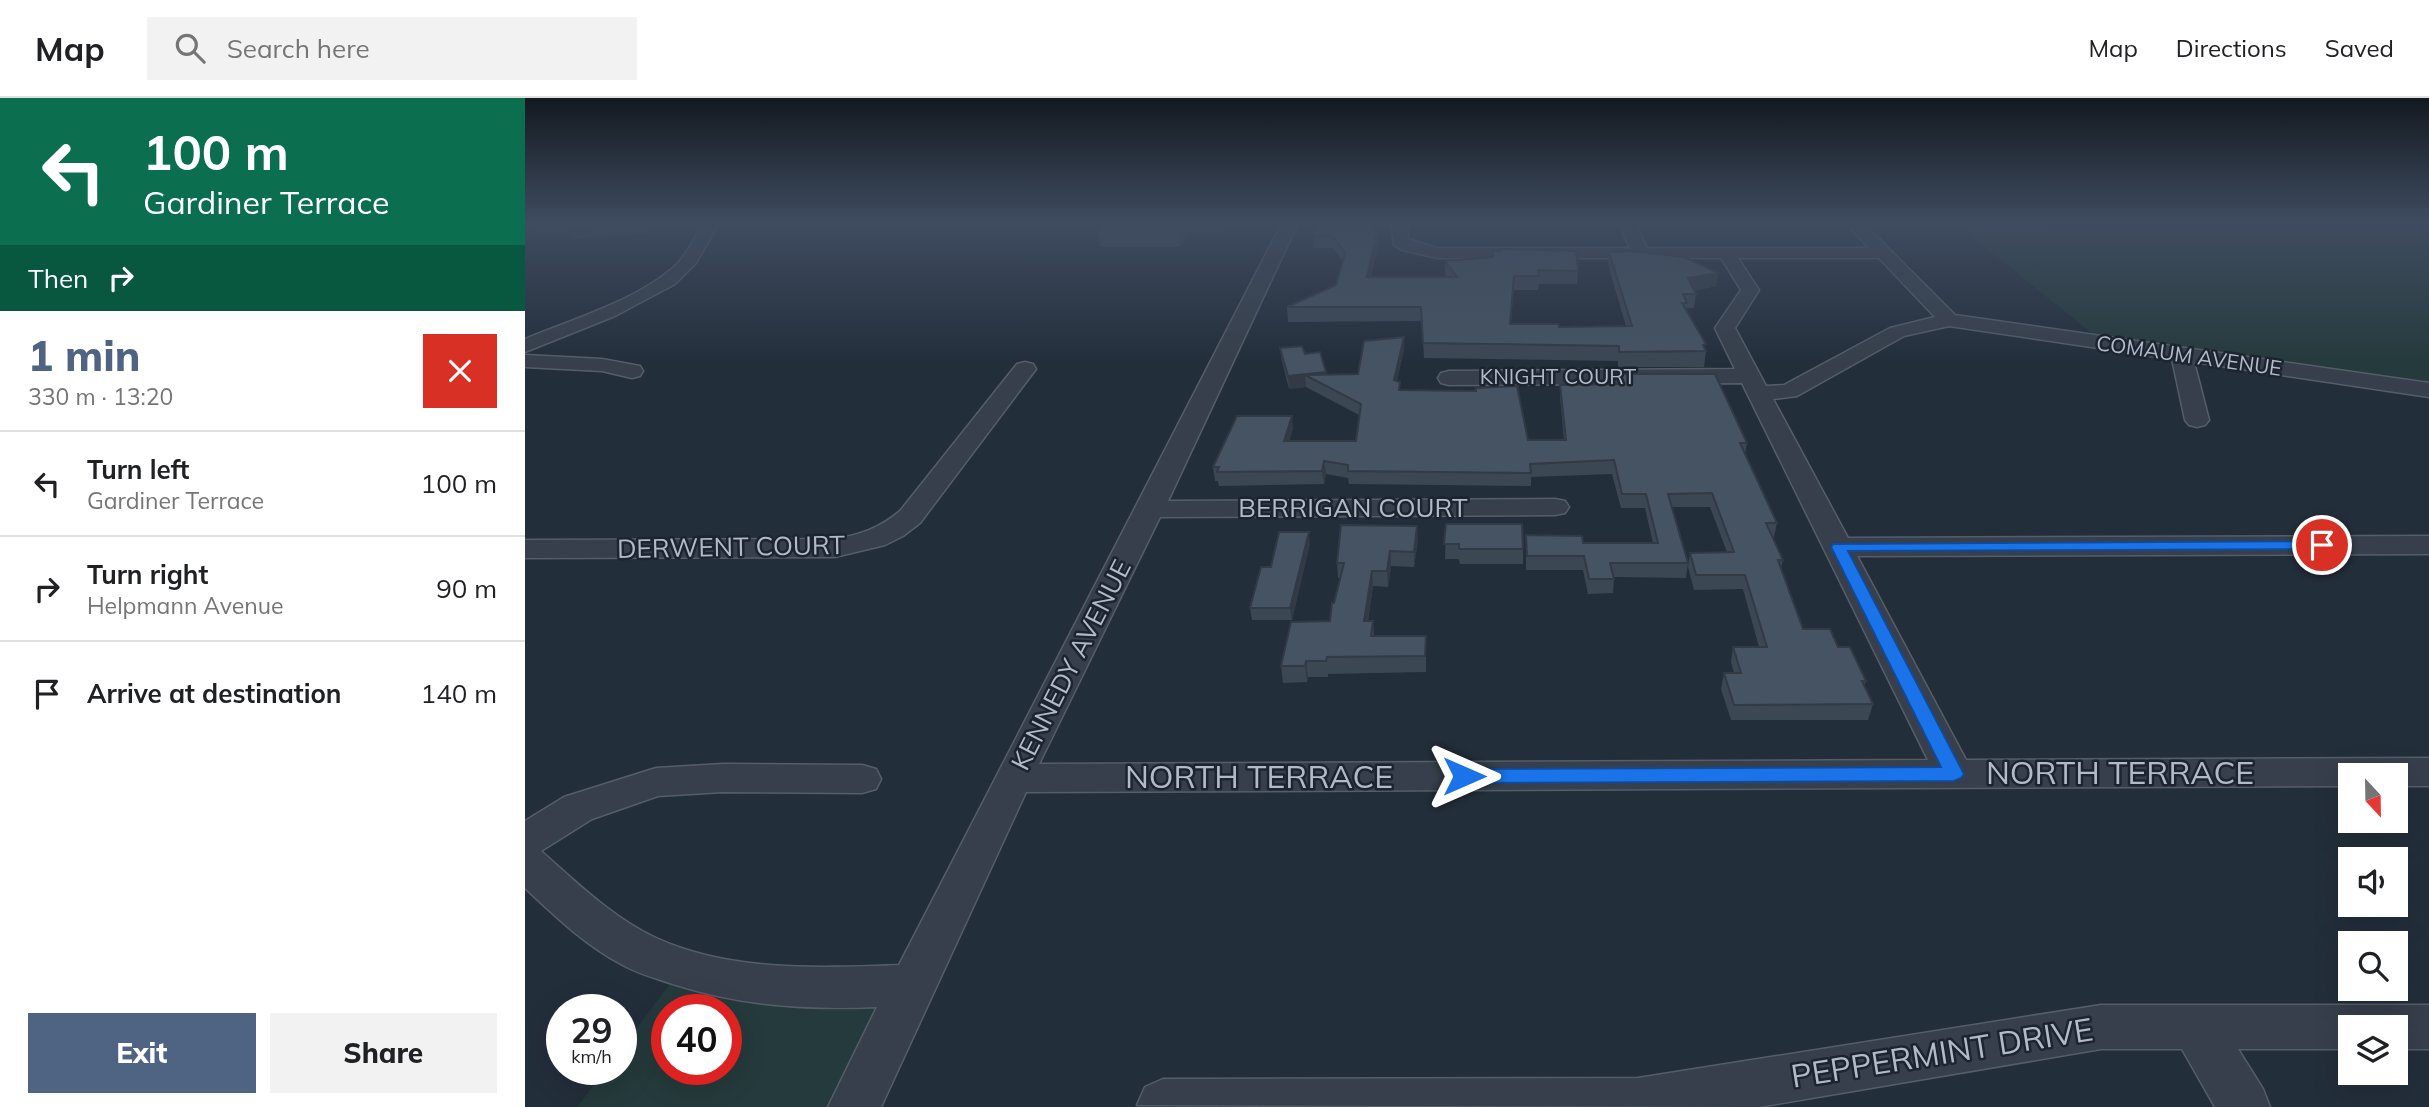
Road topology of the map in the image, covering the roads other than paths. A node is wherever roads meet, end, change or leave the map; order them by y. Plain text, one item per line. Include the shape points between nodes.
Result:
1 (679, 270) edge
2 (1267, 270) edge
3 (1737, 270) edge
4 (1900, 270) edge
5 (1949, 320) junction
6 (525, 346) edge
7 (2182, 355) junction
8 (525, 361) edge
9 (1025, 369) dead end
10 (632, 371) dead end
11 (1450, 378) dead end
12 (1755, 385) junction
13 (2429, 390) edge
14 (2197, 419) dead end
15 (1555, 508) dead end
16 (1150, 509) junction
17 (2429, 545) edge
18 (1838, 547) junction
19 (525, 549) edge
20 (2429, 772) edge
21 (1954, 774) junction
22 (1013, 778) junction
23 (862, 779) dead end
24 (525, 841) edge
25 (525, 862) edge
26 (914, 985) junction
27 (2196, 1027) junction
28 (2429, 1027) edge
29 (1163, 1105) edge
30 (1638, 1105) edge
31 (854, 1107) edge
32 (2244, 1107) edge

1 - 6 street via 627,301
2 - 16 street, KENNEDY AVENUE
3 - 12 street via 1750,290 1725,328
4 - 5 street
5 - 7 street, COMAUM AVENUE
5 - 12 street, KNIGHT COURT via 1897,332 1789,391
7 - 13 street, COMAUM AVENUE
7 - 14 street
8 - 10 street
9 - 19 street, DERWENT COURT via 910,517 897,530 877,539 835,548
11 - 12 street, KNIGHT COURT
12 - 18 street
15 - 16 street, BERRIGAN COURT
16 - 22 street, KENNEDY AVENUE
17 - 18 street
18 - 21 street
20 - 21 street, NORTH TERRACE
21 - 22 street, NORTH TERRACE
22 - 26 street, KENNEDY AVENUE
23 - 24 street via 656,782 578,808
25 - 26 street via 573,906 639,951 706,975 767,987
26 - 31 street, KENNEDY AVENUE
27 - 28 street, PEPPERMINT DRIVE
27 - 30 street, PEPPERMINT DRIVE via 2101,1027 1991,1042
27 - 32 street
29 - 30 street, PEPPERMINT DRIVE

